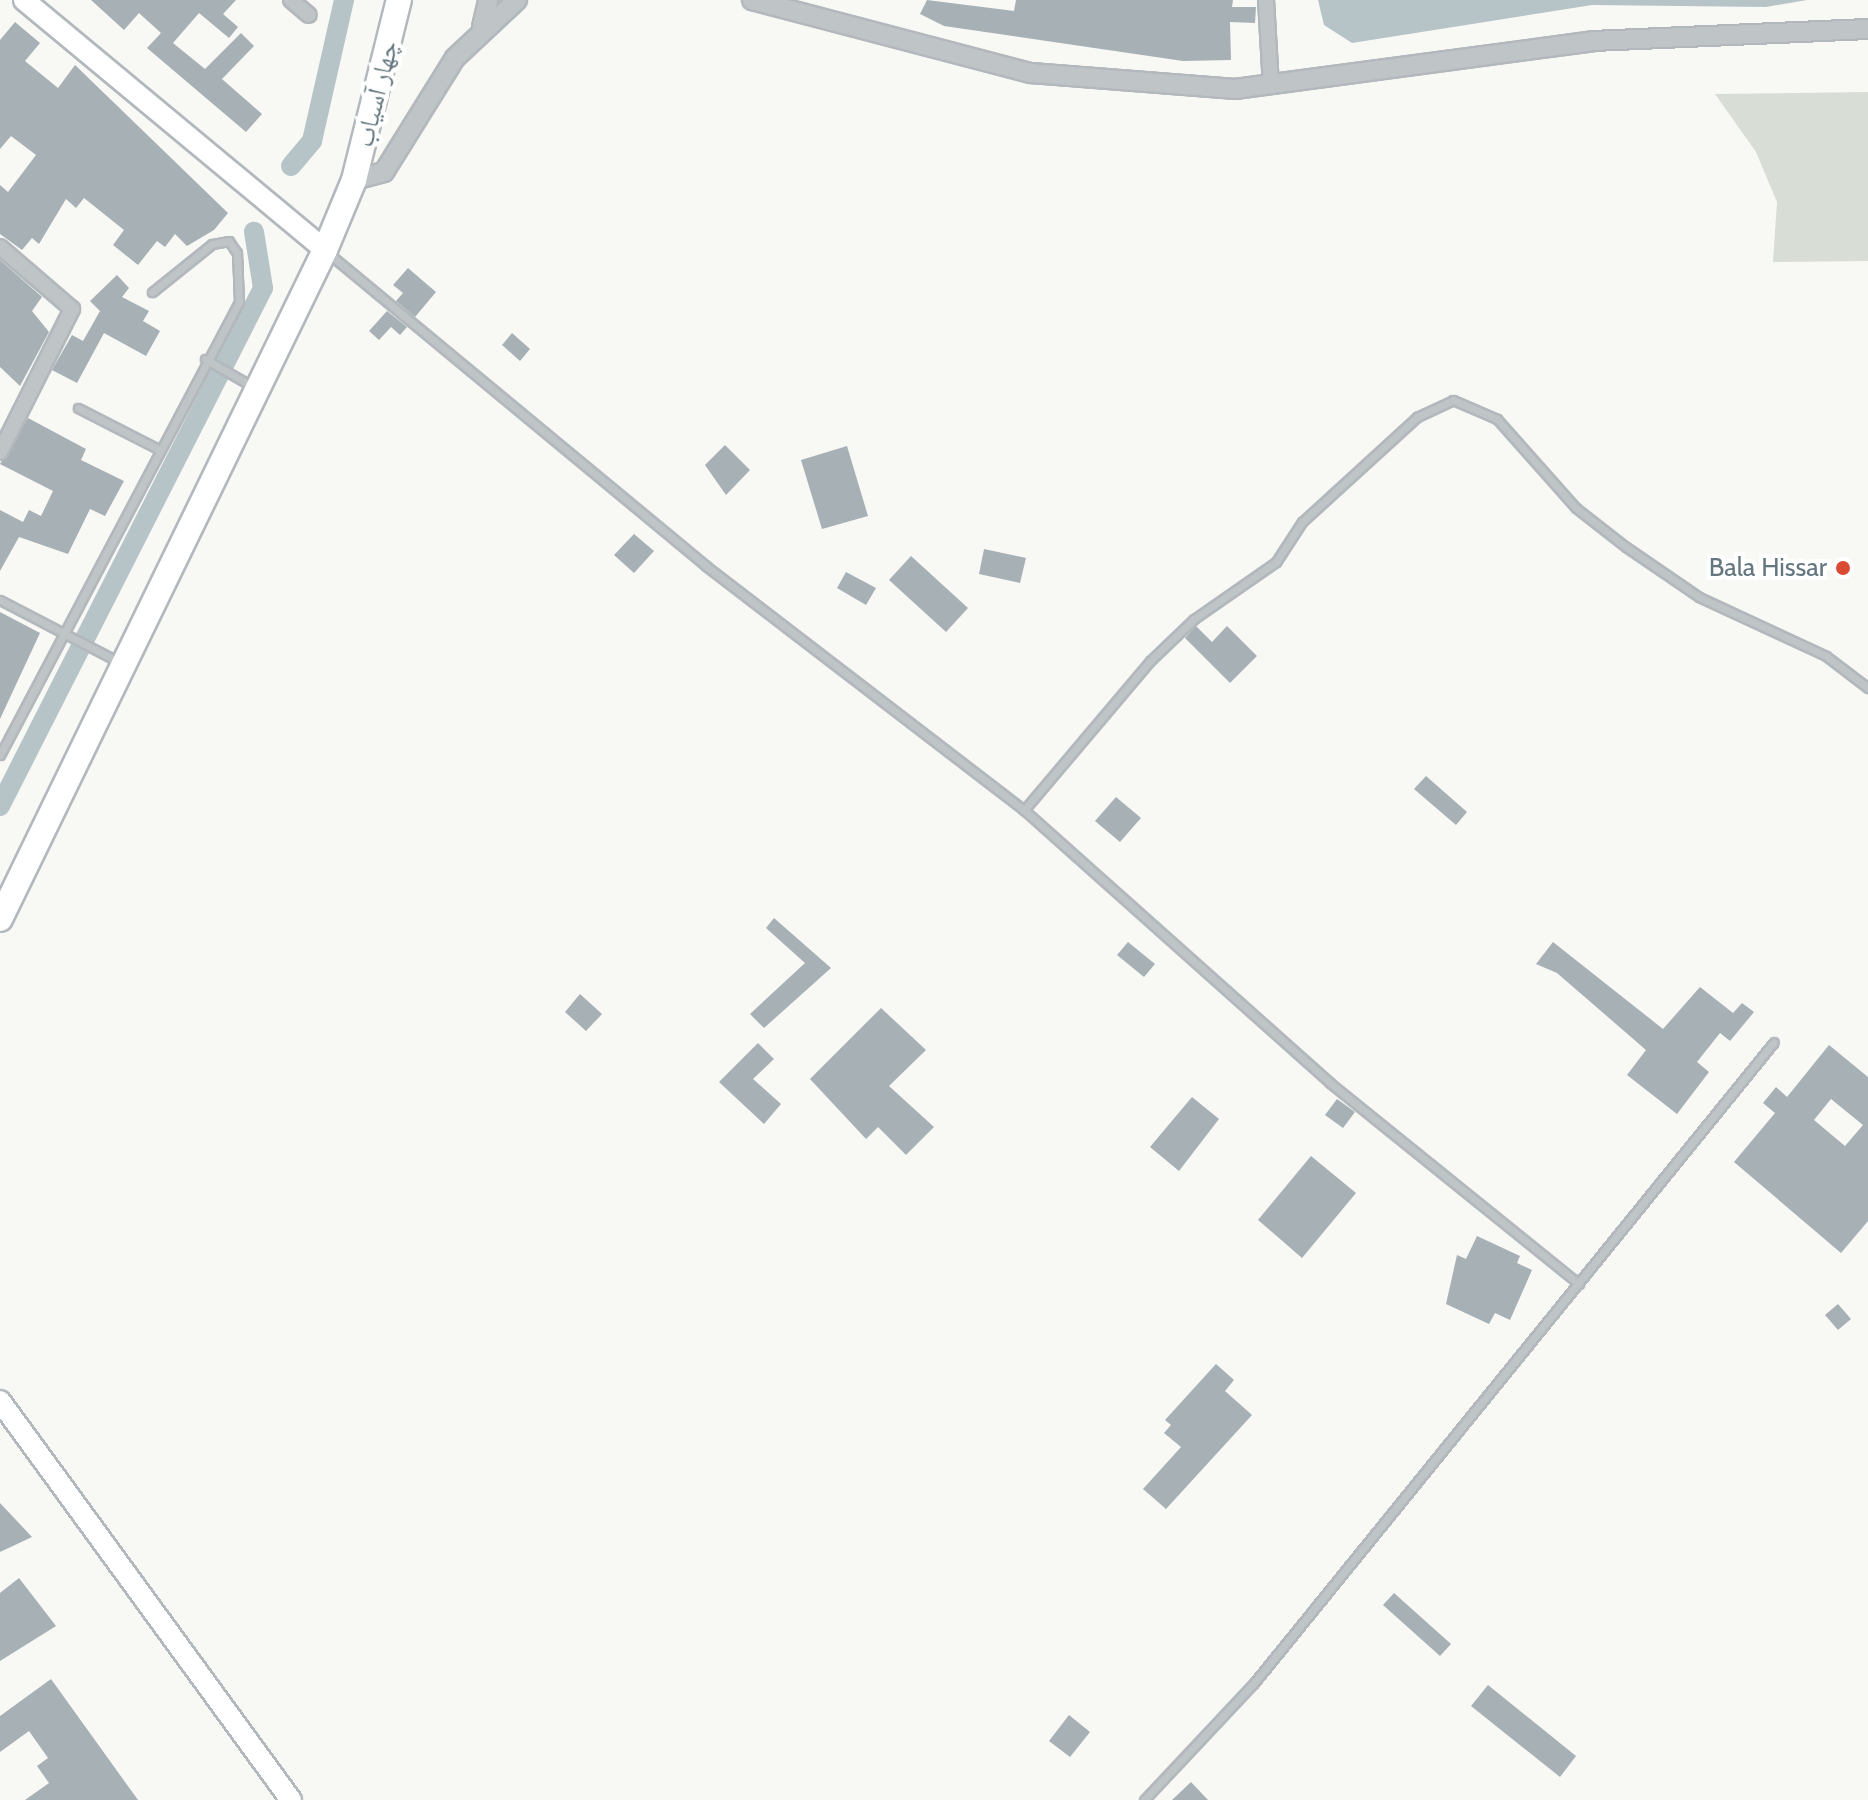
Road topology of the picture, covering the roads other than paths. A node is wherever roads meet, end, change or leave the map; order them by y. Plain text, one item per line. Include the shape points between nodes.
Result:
1 (24, 0) edge
2 (291, 0) edge
3 (488, 0) edge
4 (517, 0) edge
5 (752, 0) edge
6 (1266, 0) edge
7 (400, 2) edge
8 (309, 15) dead end
9 (482, 27) junction
10 (1868, 29) edge
11 (1271, 86) junction
12 (354, 180) junction
13 (0, 247) edge
14 (325, 250) junction
15 (152, 292) dead end
16 (205, 359) junction
17 (250, 385) junction
18 (78, 408) dead end
19 (156, 448) junction
20 (0, 452) edge
21 (0, 600) edge
22 (66, 633) junction
23 (124, 665) junction
24 (1868, 688) edge
25 (0, 755) edge
26 (1024, 810) junction
27 (0, 919) edge
28 (1774, 1042) dead end
29 (1579, 1284) junction
30 (0, 1401) edge
31 (291, 1800) edge
32 (1144, 1800) edge

1 - 14 main road
2 - 8 street
3 - 9 street
4 - 9 street
5 - 11 street via 1031,73 1204,88
6 - 11 street
7 - 12 highway, چهار آسیاب
9 - 12 street via 384,172
10 - 11 street via 1593,41
12 - 14 highway, چهار آسیاب
13 - 20 street via 72,309
14 - 17 highway, چهار آسیاب
14 - 26 lane via 706,566
15 - 16 lane via 194,256 229,241 243,277 239,302
16 - 17 lane
16 - 19 lane
17 - 23 highway, چهار آسیاب
18 - 19 lane
19 - 22 lane
21 - 22 lane
22 - 23 lane
22 - 25 lane
23 - 27 highway, چهار آسیاب
24 - 26 lane via 1826,656 1699,597 1626,547 1576,508 1497,419 1453,400 1417,417 1302,522 1276,562 1194,619 1150,661
26 - 29 lane via 1330,1083
28 - 29 lane
29 - 32 lane via 1254,1683
30 - 31 main road

